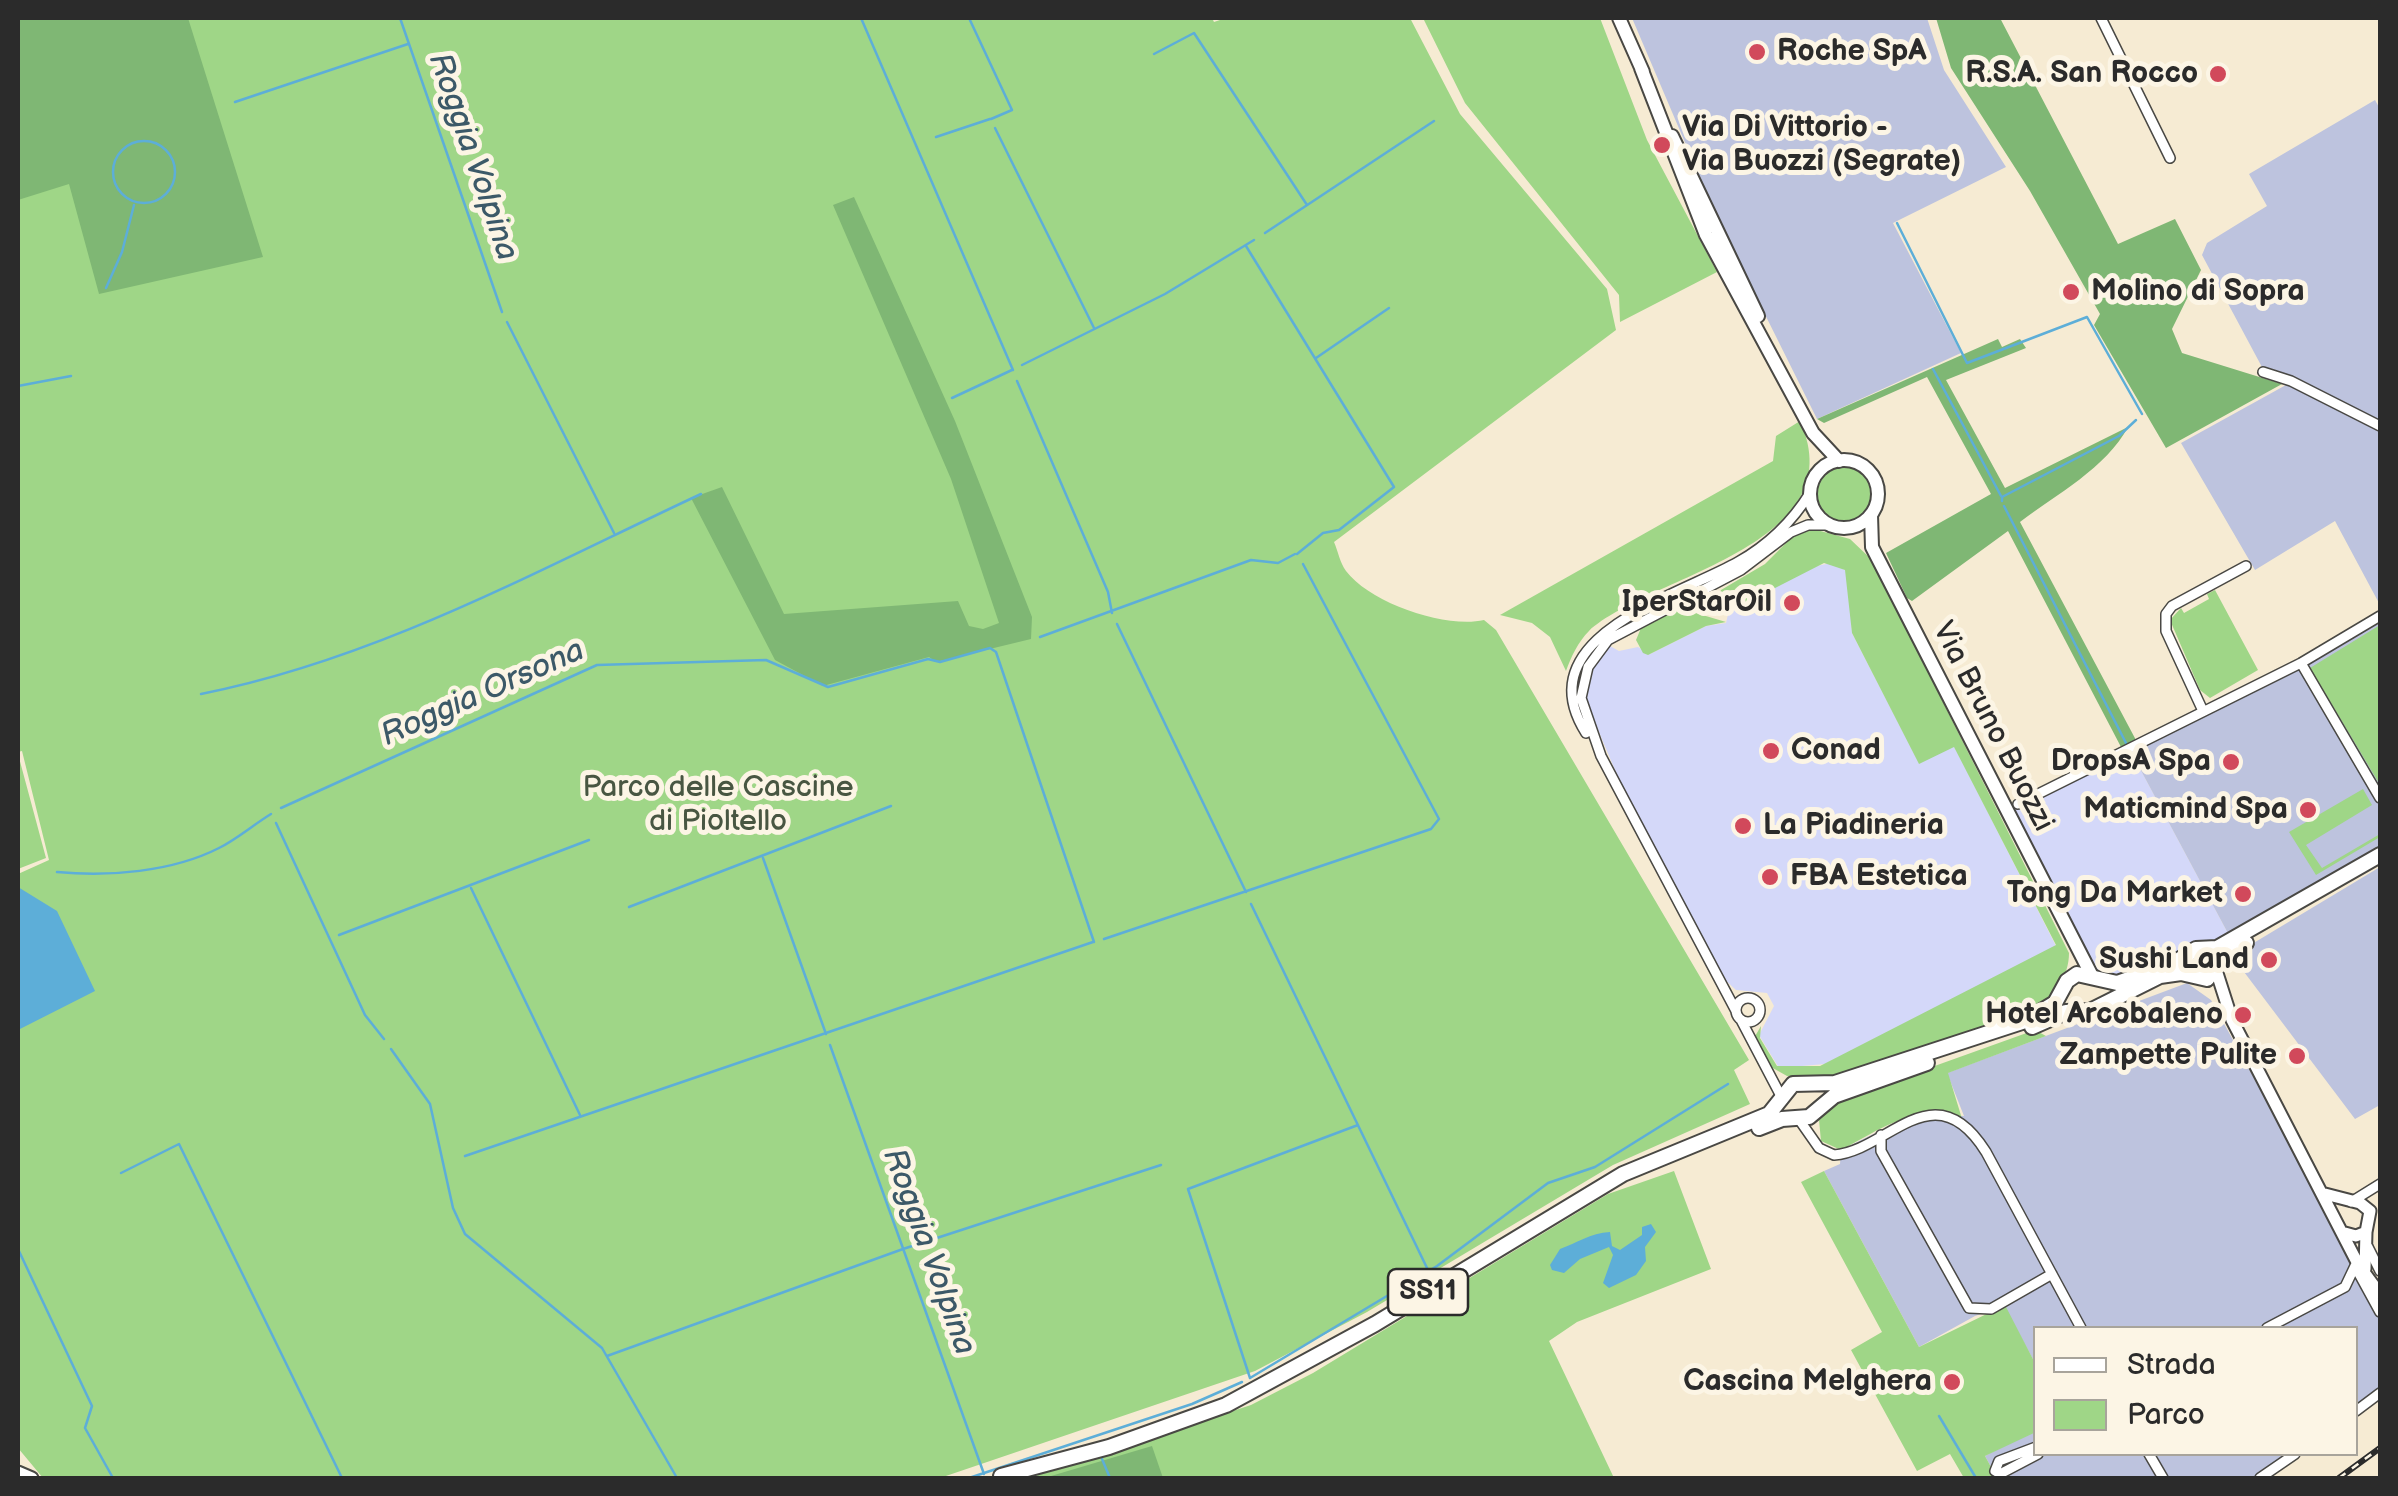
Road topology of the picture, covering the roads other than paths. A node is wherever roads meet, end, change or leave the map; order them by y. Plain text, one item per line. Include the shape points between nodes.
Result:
1 (1619, 18) edge
2 (2102, 18) edge
3 (2170, 158) dead end
4 (2264, 372) dead end
5 (2380, 426) edge
6 (1813, 434) junction
7 (1839, 461) junction
8 (1816, 474) junction
9 (1810, 493) junction
10 (1871, 515) junction
11 (1829, 526) junction
12 (1846, 528) junction
13 (1872, 547) junction
14 (2246, 566) dead end
15 (2380, 616) edge
16 (2301, 662) junction
17 (2204, 712) junction
18 (1600, 756) junction
19 (2380, 798) edge
20 (2018, 804) dead end
21 (2380, 855) edge
22 (2322, 890) junction
23 (2068, 930) junction
24 (2209, 950) junction
25 (2188, 956) junction
26 (2217, 967) junction
27 (2196, 977) junction
28 (2094, 978) junction
29 (1718, 982) junction
30 (2066, 986) junction
31 (1746, 998) junction
32 (2098, 1004) junction
33 (2075, 1011) junction
34 (2228, 1011) junction
35 (1738, 1016) junction
36 (1756, 1020) junction
37 (1752, 1048) junction
38 (1767, 1070) junction
39 (1802, 1083) junction
40 (1782, 1100) junction
41 (1816, 1110) junction
42 (1798, 1118) junction
43 (1881, 1135) junction
44 (1813, 1138) junction
45 (2380, 1185) edge
46 (1604, 1186) junction
47 (2322, 1191) junction
48 (2350, 1203) junction
49 (2368, 1209) junction
50 (2338, 1219) junction
51 (2368, 1229) junction
52 (2345, 1233) junction
53 (2354, 1252) junction
54 (2355, 1266) junction
55 (2052, 1274) junction
56 (2375, 1274) edge
57 (2380, 1294) edge
58 (2380, 1312) edge
59 (2080, 1326) edge
60 (2271, 1326) edge
61 (2380, 1393) edge
62 (2358, 1410) edge
63 (2150, 1456) edge
64 (2293, 1456) edge
65 (997, 1477) edge
66 (2163, 1478) edge
67 (2260, 1478) edge

1 - 6 main road
2 - 3 street
4 - 5 street
6 - 7 main road
6 - 8 main road
7 - 8 main road
7 - 10 main road via 1860,464 1873,476 1878,494
8 - 9 main road
9 - 11 main road via 1814,511
9 - 18 street via 1786,526 1750,555 1592,642 1578,665 1574,703
10 - 12 main road
10 - 13 main road, Via Bruno Buozzi
11 - 12 main road
11 - 18 street via 1791,532 1754,562 1630,626 1600,649 1581,698
12 - 13 main road, Via Bruno Buozzi
13 - 23 main road, Via Bruno Buozzi
14 - 17 street via 2166,614 2166,631
15 - 16 street
16 - 17 street
16 - 19 street
17 - 20 street
18 - 29 street
21 - 22 main road, SS11
22 - 24 main road, SS11
22 - 26 main road, SS11
23 - 28 main road, Via Bruno Buozzi
23 - 30 main road, Via Bruno Buozzi via 2074,962
24 - 25 main road, SS11
24 - 26 main road
25 - 27 main road
25 - 28 main road, SS11 via 2125,981
26 - 27 main road, SS11
26 - 34 street
27 - 32 main road, SS11 via 2160,976
27 - 34 street
28 - 30 main road, SS11 via 2080,974
28 - 32 main road via 2102,993
29 - 31 street
29 - 35 street
30 - 33 main road
30 - 39 main road, SS11 via 2025,1021 1835,1083
31 - 35 street
31 - 36 street via 1759,1005
32 - 33 main road, SS11
33 - 41 main road, SS11 via 1838,1094
34 - 47 street
35 - 36 street
35 - 37 street
36 - 37 street
37 - 38 street
38 - 39 street
38 - 40 street
39 - 40 main road, SS11 via 1786,1089
39 - 41 main road via 1818,1094
40 - 42 main road
40 - 46 main road, SS11 via 1765,1116
41 - 42 main road, SS11
41 - 44 street
42 - 44 street
42 - 46 main road, SS11
43 - 44 street via 1840,1154 1823,1151
43 - 55 street via 1925,1116 1972,1133
43 - 55 street via 1884,1155 1969,1308 1990,1309
45 - 48 street
45 - 49 street
46 - 65 main road, SS11 via 1243,1395 1165,1428
47 - 48 street
47 - 50 street
48 - 49 street
48 - 50 street
49 - 51 street
50 - 52 street
51 - 52 street
51 - 56 street via 2362,1257
52 - 53 street
53 - 54 street
53 - 56 street
54 - 58 street
54 - 60 street via 2342,1289
55 - 59 street
56 - 57 street
61 - 62 street
63 - 66 street
64 - 67 street

